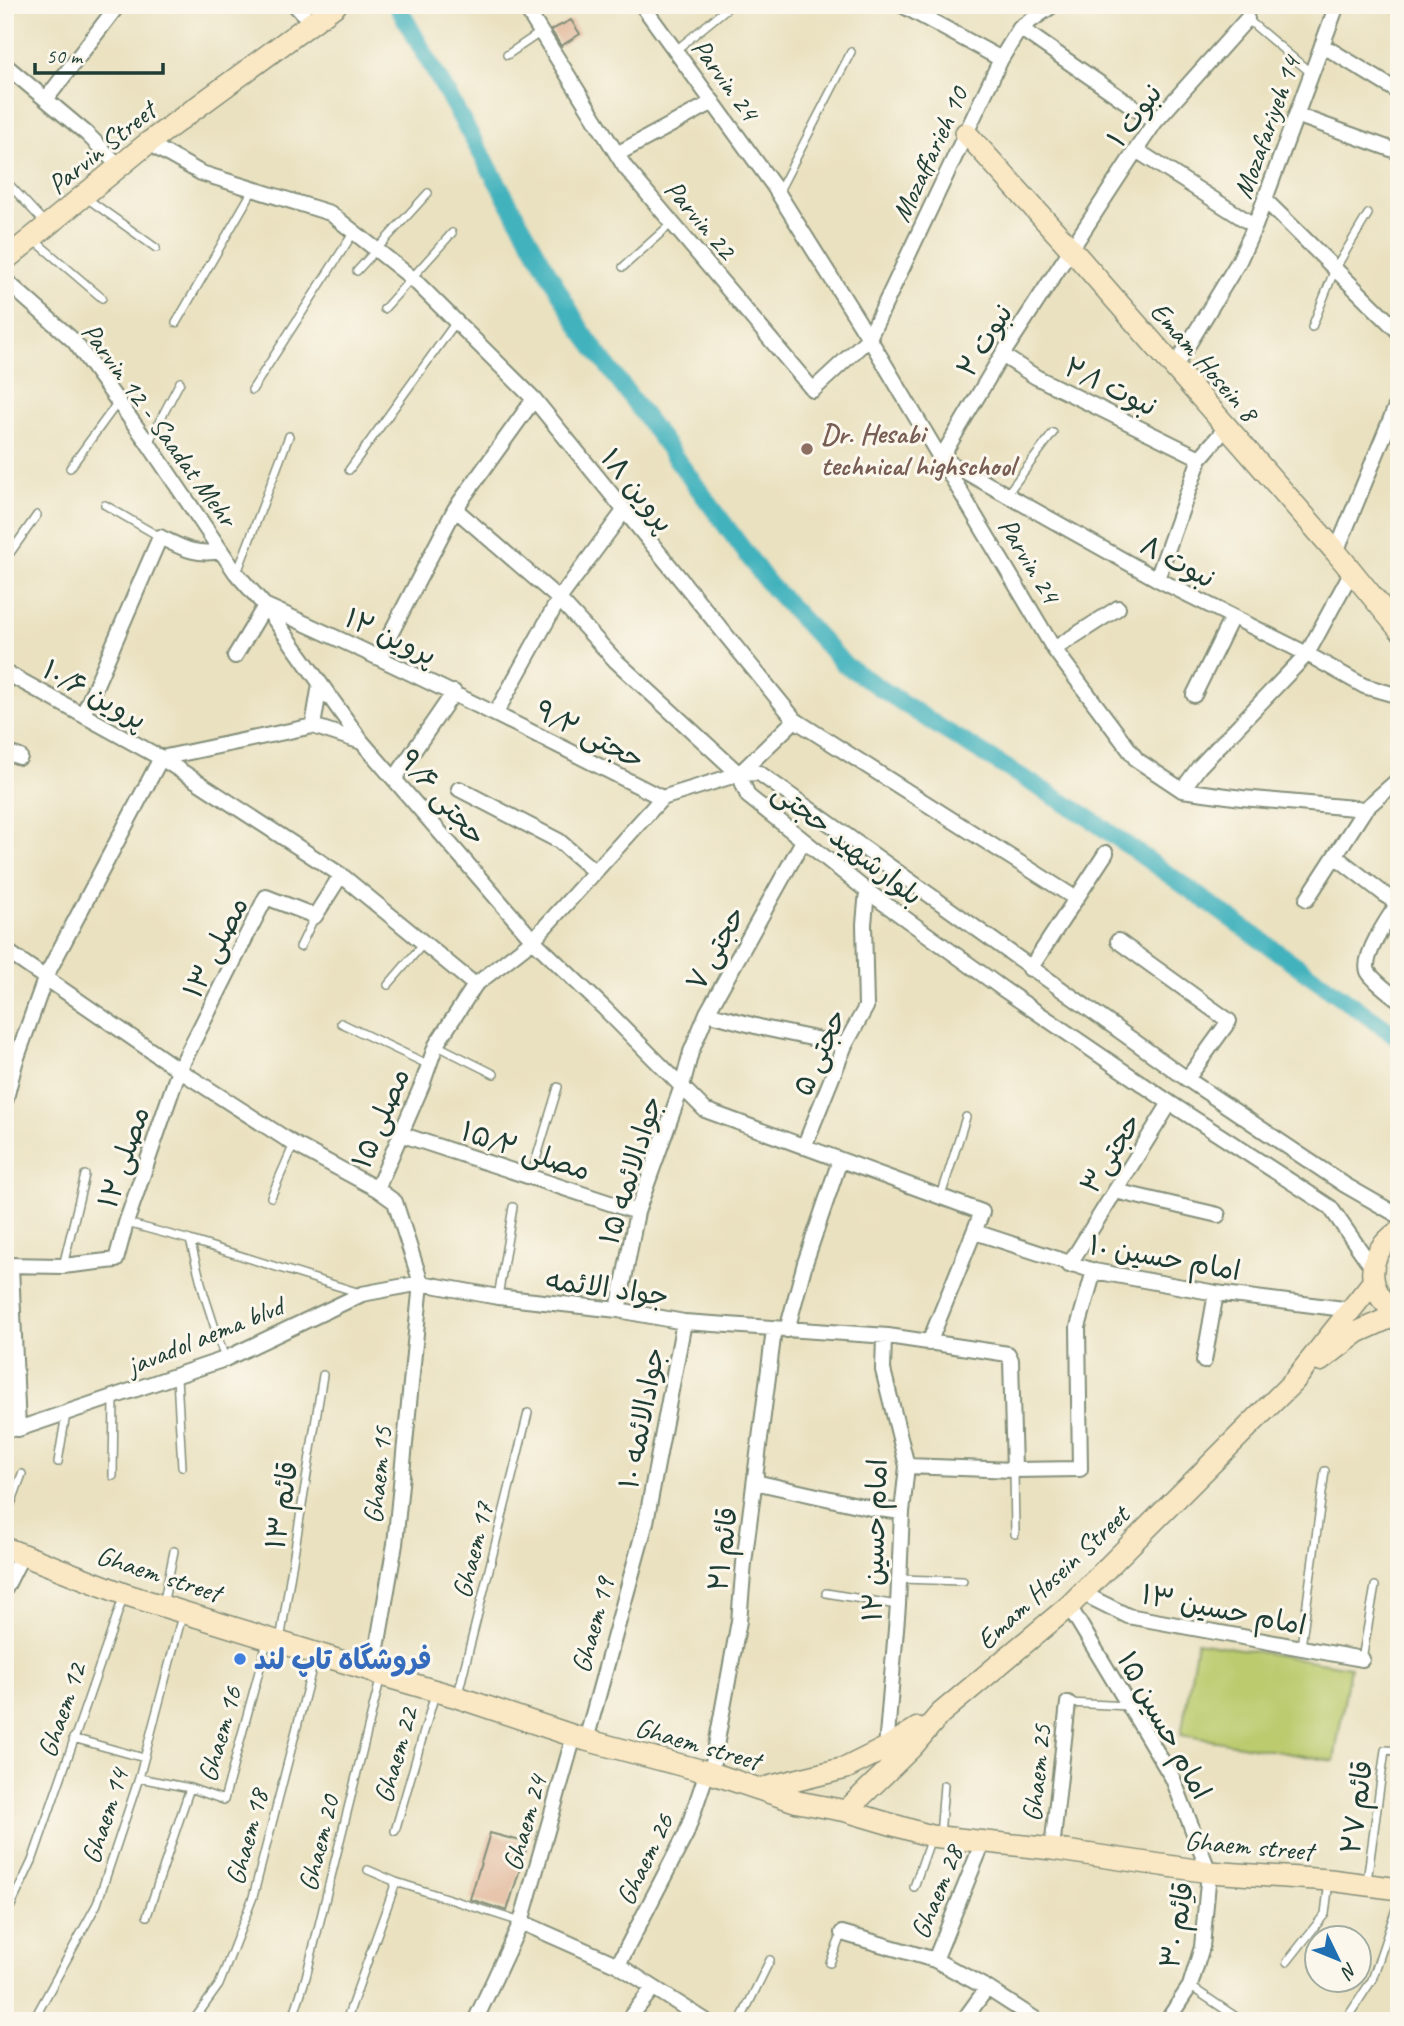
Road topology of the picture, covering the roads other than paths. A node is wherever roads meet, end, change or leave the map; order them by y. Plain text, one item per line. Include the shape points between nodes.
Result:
1 (118, 5) edge
2 (295, 5) edge
3 (336, 5) edge
4 (524, 5) edge
5 (642, 5) edge
6 (731, 5) edge
7 (902, 5) edge
8 (1053, 5) edge
9 (1337, 5) edge
10 (1246, 12) edge
11 (312, 23) junction
12 (1020, 28) junction
13 (541, 32) junction
14 (1322, 46) junction
15 (675, 51) junction
16 (851, 52) dead end
17 (507, 55) dead end
18 (1001, 59) junction
19 (5, 65) edge
20 (1312, 74) junction
21 (1396, 89) edge
22 (47, 98) junction
23 (713, 102) junction
24 (1296, 115) junction
25 (1155, 122) junction
26 (966, 133) junction
27 (148, 143) junction
28 (1136, 150) junction
29 (1399, 152) edge
30 (617, 154) junction
31 (120, 167) junction
32 (5, 180) edge
33 (254, 188) junction
34 (428, 193) dead end
35 (778, 193) junction
36 (84, 197) junction
37 (1265, 200) junction
38 (1368, 214) dead end
39 (672, 223) junction
40 (1255, 226) junction
41 (40, 232) junction
42 (355, 232) junction
43 (452, 233) dead end
44 (156, 248) dead end
45 (1071, 249) junction
46 (377, 250) junction
47 (5, 260) edge
48 (622, 268) dead end
49 (1335, 268) junction
50 (357, 271) dead end
51 (412, 278) junction
52 (6, 282) edge
53 (102, 298) dead end
54 (384, 309) dead end
55 (456, 322) junction
56 (176, 323) dead end
57 (1312, 327) dead end
58 (1399, 332) edge
59 (869, 338) junction
60 (1002, 355) junction
61 (1174, 368) junction
62 (180, 382) dead end
63 (252, 390) dead end
64 (534, 399) junction
65 (1399, 399) edge
66 (118, 402) junction
67 (1226, 428) junction
68 (1053, 433) dead end
69 (289, 436) dead end
70 (148, 443) junction
71 (941, 458) junction
72 (1200, 458) junction
73 (70, 468) dead end
74 (349, 470) dead end
75 (1007, 494) junction
76 (105, 505) dead end
77 (455, 509) junction
78 (624, 511) junction
79 (37, 515) dead end
80 (160, 537) junction
81 (221, 551) junction
82 (1336, 552) junction
83 (5, 560) edge
84 (1352, 570) junction
85 (236, 573) junction
86 (1157, 579) junction
87 (559, 599) junction
88 (265, 606) junction
89 (1118, 608) dead end
90 (1232, 617) junction
91 (1399, 629) edge
92 (1054, 649) junction
93 (1307, 654) junction
94 (235, 656) dead end
95 (379, 656) junction
96 (5, 672) edge
97 (320, 684) junction
98 (454, 692) junction
99 (1194, 695) dead end
100 (1399, 696) edge
101 (496, 713) junction
102 (83, 715) junction
103 (795, 720) junction
104 (313, 726) junction
105 (362, 742) junction
106 (5, 752) edge
107 (20, 757) dead end
108 (161, 758) junction
109 (739, 774) junction
110 (395, 778) junction
111 (1399, 779) edge
112 (459, 789) dead end
113 (1182, 790) junction
114 (662, 798) junction
115 (1365, 809) junction
116 (803, 841) junction
117 (1106, 853) dead end
118 (1335, 856) junction
119 (595, 872) junction
120 (341, 875) junction
121 (867, 891) junction
122 (1075, 898) junction
123 (1307, 899) dead end
124 (1398, 903) edge
125 (315, 916) junction
126 (533, 940) junction
127 (1118, 941) dead end
128 (425, 942) junction
129 (300, 947) dead end
130 (5, 950) edge
131 (1030, 969) junction
132 (46, 976) junction
133 (388, 985) dead end
134 (475, 985) junction
135 (1399, 1000) edge
136 (707, 1013) junction
137 (341, 1023) dead end
138 (436, 1045) junction
139 (845, 1045) junction
140 (429, 1065) junction
141 (179, 1070) junction
142 (494, 1074) dead end
143 (1187, 1079) junction
144 (682, 1086) junction
145 (558, 1087) dead end
146 (5, 1102) edge
147 (1170, 1103) junction
148 (966, 1117) dead end
149 (400, 1134) junction
150 (294, 1144) junction
151 (804, 1147) junction
152 (840, 1160) junction
153 (85, 1175) dead end
154 (531, 1177) junction
155 (377, 1189) junction
156 (1115, 1191) junction
157 (940, 1196) junction
158 (271, 1197) dead end
159 (513, 1207) dead end
160 (637, 1212) junction
161 (1218, 1215) dead end
162 (1399, 1216) edge
163 (126, 1223) junction
164 (1399, 1231) edge
165 (975, 1232) junction
166 (190, 1240) junction
167 (1069, 1265) junction
168 (8, 1266) edge
169 (63, 1266) junction
170 (1094, 1271) junction
171 (1373, 1275) junction
172 (421, 1283) junction
173 (1216, 1293) junction
174 (362, 1294) junction
175 (498, 1297) junction
176 (618, 1310) junction
177 (1352, 1310) junction
178 (1398, 1314) edge
179 (684, 1322) junction
180 (780, 1330) junction
181 (884, 1336) junction
182 (929, 1343) junction
183 (225, 1359) junction
184 (1204, 1362) dead end
185 (323, 1376) dead end
186 (177, 1377) junction
187 (1294, 1381) junction
188 (114, 1398) junction
189 (66, 1413) junction
190 (528, 1413) dead end
191 (11, 1428) edge
192 (58, 1462) dead end
193 (907, 1466) junction
194 (182, 1467) dead end
195 (1014, 1470) junction
196 (1325, 1471) dead end
197 (22, 1474) dead end
198 (113, 1476) dead end
199 (755, 1482) junction
200 (901, 1512) junction
201 (5, 1520) edge
202 (646, 1522) joint
203 (1015, 1534) dead end
204 (174, 1551) dead end
205 (14, 1552) edge
206 (900, 1580) junction
207 (963, 1581) dead end
208 (1375, 1586) dead end
209 (5, 1589) edge
210 (827, 1593) dead end
211 (124, 1594) junction
212 (1075, 1599) junction
213 (898, 1605) junction
214 (163, 1606) junction
215 (183, 1612) junction
216 (274, 1640) junction
217 (1300, 1648) junction
218 (316, 1653) junction
219 (1362, 1658) joint
220 (377, 1673) junction
221 (436, 1690) junction
222 (457, 1697) junction
223 (1068, 1703) joint
224 (1129, 1706) junction
225 (940, 1714) junction
226 (73, 1738) junction
227 (580, 1738) junction
228 (886, 1748) junction
229 (1399, 1751) edge
230 (145, 1758) junction
231 (709, 1772) junction
232 (139, 1778) junction
233 (944, 1784) dead end
234 (190, 1788) junction
235 (760, 1789) junction
236 (846, 1811) junction
237 (395, 1831) dead end
238 (936, 1836) junction
239 (983, 1842) junction
240 (1052, 1849) junction
241 (368, 1870) dead end
242 (1209, 1872) junction
243 (1330, 1880) junction
244 (396, 1882) junction
245 (1367, 1884) junction
246 (914, 1887) dead end
247 (1399, 1889) edge
248 (1399, 1900) edge
249 (147, 1916) dead end
250 (5, 1918) edge
251 (521, 1922) junction
252 (842, 1933) joint
253 (770, 1960) dead end
254 (935, 1960) junction
255 (1287, 1962) dead end
256 (830, 1963) dead end
257 (618, 1965) junction
258 (1190, 1986) junction
259 (653, 1988) junction
260 (987, 1988) junction
261 (33, 2021) edge
262 (193, 2021) edge
263 (292, 2021) edge
264 (346, 2021) edge
265 (475, 2021) edge
266 (627, 2021) edge
267 (706, 2021) edge
268 (740, 2021) edge
269 (963, 2021) edge
270 (1038, 2021) edge
271 (1167, 2021) edge
272 (1242, 2021) edge
273 (1345, 2021) edge

1 - 22 street
2 - 11 street
3 - 11 street, Parvin Street
4 - 13 street, Parvin 22
5 - 15 street, Parvin 24
6 - 15 lane
7 - 18 street
8 - 12 street, Mozaffarieh 10
9 - 14 street, Mozafariyeh 14
10 - 20 lane
10 - 25 street, نبوت ۱
11 - 27 street, Parvin Street
12 - 18 street, Mozaffarieh 10
12 - 25 street
13 - 17 lane
13 - 30 street, Parvin 22
14 - 20 street, Mozafariyeh 14
14 - 21 street
15 - 23 street, Parvin 24
16 - 35 lane
18 - 26 street, Mozaffarieh 10
19 - 22 street
20 - 24 street, Mozafariyeh 14
22 - 31 street
23 - 30 street
23 - 35 street, Parvin 24
24 - 29 street
24 - 37 street, Mozafariyeh 14
25 - 28 street, نبوت ۱
26 - 45 street, Emam Hosein 8
26 - 59 street, Mozaffarieh 10
27 - 31 street, Parvin Street
27 - 33 street, پروین ۱۸ via 201,173
28 - 40 street
28 - 45 street, نبوت ۱
30 - 39 street, Parvin 22
31 - 36 street, Parvin Street
32 - 41 lane
33 - 42 street, پروین ۱۸ via 330,212
33 - 56 lane
34 - 46 lane
35 - 59 street, Parvin 24
36 - 41 street, Parvin Street
36 - 44 lane
37 - 40 street, Mozafariyeh 14
37 - 49 street
38 - 49 lane
39 - 48 lane
39 - 59 street, Parvin 22 via 813,390
40 - 61 street, Mozafariyeh 14
41 - 47 street, Parvin Street
41 - 53 lane
42 - 46 street, پروین ۱۸
42 - 63 lane
43 - 51 lane
45 - 60 street, نبوت ۲
45 - 61 street, Emam Hosein 8
46 - 50 lane
46 - 51 street, پروین ۱۸
49 - 57 lane
49 - 58 street
51 - 54 lane
51 - 55 street, پروین ۱۸
52 - 66 street, Parvin 12 - Saadat Mehr via 74,341
55 - 64 street, پروین ۱۸
55 - 74 lane
59 - 71 street, Parvin 24
60 - 71 street, نبوت ۲
60 - 72 street, نبوت ۲/۱ via 1036,377
61 - 67 street, Emam Hosein 8
62 - 70 lane
64 - 77 street
64 - 78 street, پروین ۱۸
65 - 82 street
66 - 70 street, Parvin 12 - Saadat Mehr
66 - 73 lane
67 - 72 street
67 - 82 street, Emam Hosein 8
68 - 75 lane
69 - 85 lane
70 - 81 street, Parvin 12 - Saadat Mehr
71 - 75 street, نبوت ۸
71 - 92 street, Parvin 24
72 - 86 street
75 - 86 street, نبوت ۸
76 - 80 lane
77 - 87 street
77 - 95 street
78 - 87 street
78 - 103 street, پروین ۱۸
79 - 83 lane
80 - 81 street via 204,554
80 - 102 street
81 - 85 street, Parvin 12 - Saadat Mehr
82 - 84 street, Emam Hosein 8
84 - 91 street, Emam Hosein 8
84 - 93 street
85 - 88 street, Parvin 12 - Saadat Mehr
86 - 90 street, نبوت ۸
87 - 101 street
87 - 109 street via 615,660
88 - 94 street
88 - 95 street, پروین ۱۲
88 - 97 street, حجتی ۹/۶
89 - 92 street
90 - 93 street, نبوت ۸
90 - 99 street
92 - 113 street, Parvin 24 via 1137,760
93 - 100 street, نبوت ۸ via 1364,687
93 - 113 street
95 - 98 street, پروین ۱۲
96 - 102 street, پروین ۱۰/۶
97 - 104 street
97 - 105 street, حجتی ۹/۶
98 - 101 street, پروین ۱۲
98 - 110 street
101 - 114 street, حجتی ۹/۲
102 - 108 street, پروین ۱۰/۶
103 - 109 street
103 - 122 street, پروین ۱۸
104 - 105 street
104 - 108 street
105 - 110 street, حجتی ۹/۶
106 - 107 street
108 - 120 street, پروین ۱۰/۶
108 - 132 street
109 - 114 street
109 - 116 street, بلوارشهید حجتی via 748,796
109 - 131 street, بلوارشهید حجتی via 759,773
110 - 126 street, حجتی ۹/۶
111 - 115 street
112 - 119 street via 559,841
113 - 115 street, Parvin 24
114 - 119 street, مصلی ۱۵
115 - 118 street
116 - 121 street, بلوارشهید حجتی
116 - 136 street, حجتی ۷
117 - 122 street
118 - 123 street
118 - 124 street
119 - 126 street, مصلی ۱۵
120 - 125 street
120 - 128 street, پروین ۱۰/۶
121 - 139 street, حجتی ۵ via 863,925 866,1007
121 - 147 street, بلوارشهید حجتی
122 - 131 street
124 - 135 street via 1367,957 1366,968
125 - 129 lane
125 - 141 street, مصلی ۱۳ via 266,897
126 - 134 street, مصلی ۱۵
126 - 144 street, حجتی ۹/۶
127 - 143 street via 1229,1021
128 - 133 lane
128 - 134 street, پروین ۱۰/۶
130 - 132 street
131 - 143 street, بلوارشهید حجتی
132 - 141 street
132 - 146 street
134 - 138 street, مصلی ۱۵
136 - 139 street
136 - 144 street, حجتی ۷
137 - 140 lane
138 - 140 street, مصلی ۱۵
138 - 142 lane
139 - 151 street, حجتی ۵
140 - 149 street, مصلی ۱۵
141 - 150 street
141 - 163 street, مصلی ۱۲
143 - 162 street, بلوارشهید حجتی
144 - 151 street, حجتی ۹/۶ via 705,1110
144 - 160 street, جوادالائمه ۱۵
145 - 154 lane
147 - 156 street, حجتی۳
147 - 171 street, بلوارشهید حجتی via 1330,1207
148 - 157 lane
149 - 154 street, مصلی ۱۵/۲
149 - 155 street, مصلی ۱۵
150 - 155 street
150 - 158 lane
151 - 152 street, حجتی ۹/۶
152 - 157 street, حجتی ۹/۶
152 - 180 street, قائم ۲۱
153 - 169 lane
154 - 160 street, مصلی ۱۵/۲
155 - 172 street via 395,1202
156 - 161 street
156 - 167 street, حجتی۳
157 - 165 street, حجتی ۹/۶ via 982,1212
159 - 175 lane
160 - 176 street, جوادالائمه ۱۵
163 - 166 lane
163 - 169 street, مصلی ۱۲ via 116,1260
164 - 171 street, Emam Hosein Street via 1377,1253
165 - 167 street, ۱۰ امام حسین
165 - 182 street
166 - 174 lane
166 - 183 lane
167 - 170 street, ۱۰ امام حسین
168 - 169 street
168 - 191 street
170 - 173 street, ۱۰ امام حسین
170 - 195 street via 1078,1326 1080,1469
171 - 177 street, Emam Hosein Street
171 - 178 street via 1385,1305
172 - 174 street, javadol aema blvd
172 - 175 street, جواد الائمه
172 - 220 street, Ghaem 15
173 - 177 street, ۱۰ امام حسین
173 - 184 street
174 - 183 street, javadol aema blvd
175 - 176 street, جواد الائمه
176 - 179 street, جواد الائمه
177 - 187 street, Emam Hosein Street
178 - 187 street, Emam Hosein Street via 1358,1332
179 - 180 street, جواد الائمه
179 - 202 street, جوادالائمه ۱۰
180 - 181 street, جواد الائمه
180 - 199 street, قائم ۲۱
181 - 182 street, جواد الائمه
181 - 193 street, امام حسین ۱۲ via 883,1370
182 - 195 street, جواد الائمه via 1010,1356
183 - 186 street, javadol aema blvd
185 - 216 lane, قائم ۱۳
186 - 188 street, javadol aema blvd
186 - 194 lane
187 - 212 street, Emam Hosein Street
188 - 189 street, javadol aema blvd
188 - 198 lane
189 - 191 street, javadol aema blvd
189 - 192 lane
190 - 222 lane, Ghaem 17
193 - 195 street
193 - 200 street, امام حسین ۱۲
195 - 203 lane
196 - 217 lane
197 - 201 lane
199 - 200 street
199 - 231 street, قائم ۲۱ via 739,1621
200 - 206 street, امام حسین ۱۲
202 - 227 street, Ghaem 19
204 - 214 lane
205 - 209 street
205 - 211 street, Ghaem street
206 - 207 lane
206 - 213 street, امام حسین ۱۲
208 - 219 lane
210 - 213 lane
211 - 214 street, Ghaem street
211 - 226 lane, Ghaem 12
212 - 217 street, امام حسین ۱۳ via 1128,1616
212 - 224 street, امام حسین ۱۵
212 - 225 street, Emam Hosein Street
213 - 228 street, امام حسین ۱۲
214 - 215 street, Ghaem street
215 - 216 street, Ghaem street
215 - 230 lane, Ghaem 14
216 - 218 street, Ghaem street
216 - 234 lane, Ghaem 16 via 225,1800
217 - 219 street, امام حسین ۱۳
218 - 220 street, Ghaem street
218 - 262 lane, Ghaem 18 via 253,1898 219,1985
220 - 221 street, Ghaem street
220 - 263 lane, Ghaem 20
221 - 222 street, Ghaem street
221 - 237 lane, Ghaem 22
222 - 227 street, Ghaem street
223 - 224 lane
223 - 240 street, Ghaem 25
224 - 242 street, امام حسین ۱۵ via 1173,1779
225 - 228 street
225 - 236 street, Emam Hosein Street
226 - 230 lane
226 - 250 lane, Ghaem 12 via 32,1861
227 - 231 street, Ghaem street
227 - 251 street, Ghaem 24
228 - 235 street via 846,1768
229 - 245 lane, قائم ۲۷ via 1385,1750
230 - 232 lane, Ghaem 14
231 - 235 street, Ghaem street
231 - 257 street, Ghaem 26 via 686,1834
232 - 234 lane, Ghaem 16
232 - 261 lane, Ghaem 14 via 97,1904
233 - 238 lane
234 - 249 lane
235 - 236 street, Ghaem street
236 - 238 street, Ghaem street
238 - 239 street, Ghaem street
238 - 246 lane
239 - 240 street, Ghaem street
239 - 254 street, Ghaem 28
240 - 242 street, Ghaem street
241 - 244 lane
242 - 243 street, Ghaem street
242 - 258 street, قاِئم ۳۰ via 1202,1947
243 - 245 street, Ghaem street
243 - 255 lane via 1325,1914
244 - 251 lane
244 - 264 lane
245 - 247 street, Ghaem street
248 - 273 lane via 1373,1980
251 - 257 street
251 - 265 street, Ghaem 24
252 - 254 street
252 - 256 lane
253 - 268 lane
254 - 260 street
257 - 259 street
258 - 271 street, قاِئم ۳۰
258 - 272 lane
259 - 266 street
259 - 267 street
260 - 269 street
260 - 270 street

